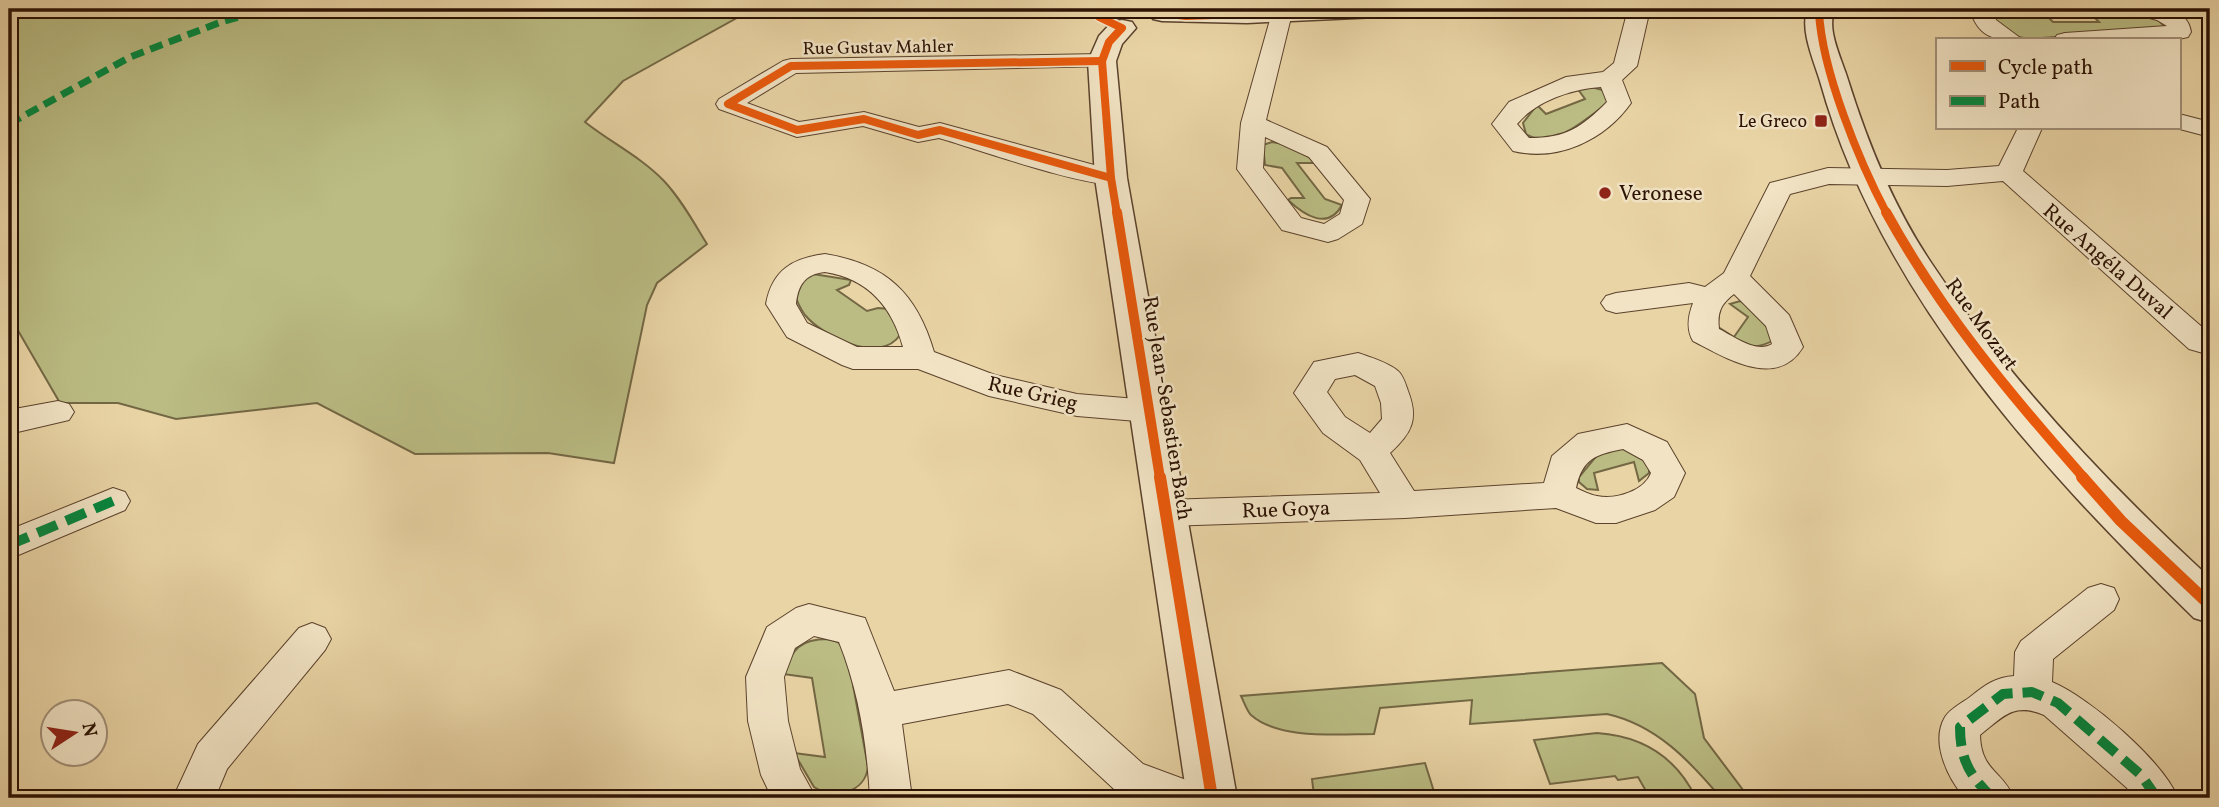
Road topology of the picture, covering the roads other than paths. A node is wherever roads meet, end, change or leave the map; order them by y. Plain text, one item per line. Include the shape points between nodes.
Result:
1 (1377, 9) edge
2 (1639, 9) edge
3 (1795, 9) edge
4 (1981, 9) edge
5 (2143, 9) edge
6 (1322, 10) edge
7 (1162, 11) edge
8 (1250, 12) edge
9 (1281, 13) junction
10 (1110, 18) edge
11 (1821, 21) edge
12 (2007, 38) edge
13 (2094, 38) edge
14 (1102, 61) junction
15 (1610, 79) dead end
16 (2180, 121) edge
17 (1253, 123) junction
18 (2029, 130) edge
19 (2210, 130) edge
20 (2009, 173) junction
21 (1869, 175) junction
22 (1111, 178) junction
23 (1735, 278) junction
24 (1710, 298) junction
25 (1616, 303) dead end
26 (2210, 345) edge
27 (921, 358) junction
28 (1149, 411) junction
29 (58, 412) dead end
30 (9, 422) edge
31 (1372, 451) dead end
32 (1558, 495) dead end
33 (113, 501) dead end
34 (1405, 505) junction
35 (1166, 513) junction
36 (9, 545) edge
37 (2101, 599) dead end
38 (2210, 605) edge
39 (312, 639) dead end
40 (2032, 692) junction
41 (879, 711) junction
42 (194, 798) edge
43 (795, 798) edge
44 (891, 798) edge
45 (1182, 798) edge
46 (1212, 798) edge
47 (1993, 798) edge
48 (2157, 798) edge

1 - 6 street
2 - 15 street via 1625,66
3 - 11 street, Rue Mozart
4 - 12 street via 1995,32
5 - 13 street via 2172,19 2180,32
6 - 9 street
7 - 8 street
7 - 10 street via 1153,24
8 - 9 street
9 - 17 street
10 - 14 street
11 - 21 street, Rue Mozart via 1848,128
14 - 22 street, Rue Jean-Sebastien Bach
14 - 22 street, Rue Gustav Mahler via 791,66 728,104 797,130 864,119 918,135 940,130
16 - 19 street
17 - 17 street via 1250,169 1292,224 1328,233 1352,218 1357,199 1318,152
18 - 20 street
20 - 21 street via 1947,178
20 - 26 street, Rue Angéla Duval via 2200,342
21 - 23 street via 1828,176 1779,189
21 - 38 street, Rue Mozart via 1916,267 1994,375 2120,522
22 - 28 street, Rue Jean-Sebastien Bach
23 - 24 street
23 - 24 street via 1779,322 1788,348 1774,358 1749,357 1704,334 1703,314
24 - 25 street via 1689,292
27 - 27 street, Rue Grieg via 853,358 797,330 781,304 785,284 797,271 837,262 871,279 896,299
27 - 28 street, Rue Grieg via 989,385 1077,405
28 - 35 street, Rue Jean-Sebastien Bach
29 - 30 street
31 - 34 street
32 - 34 street, Rue Goya
33 - 36 street
34 - 35 street, Rue Goya
35 - 46 street, Rue Jean-Sebastien Bach
37 - 40 street via 2034,652
39 - 42 street via 212,757
40 - 47 street via 2003,694 1960,727 1959,749 1970,778
40 - 48 street via 2058,703 2141,775
41 - 43 street via 869,666 852,629 809,619 780,638 765,677 768,721 780,775
41 - 44 street via 890,764
41 - 45 street via 1009,687 1047,702 1129,777

